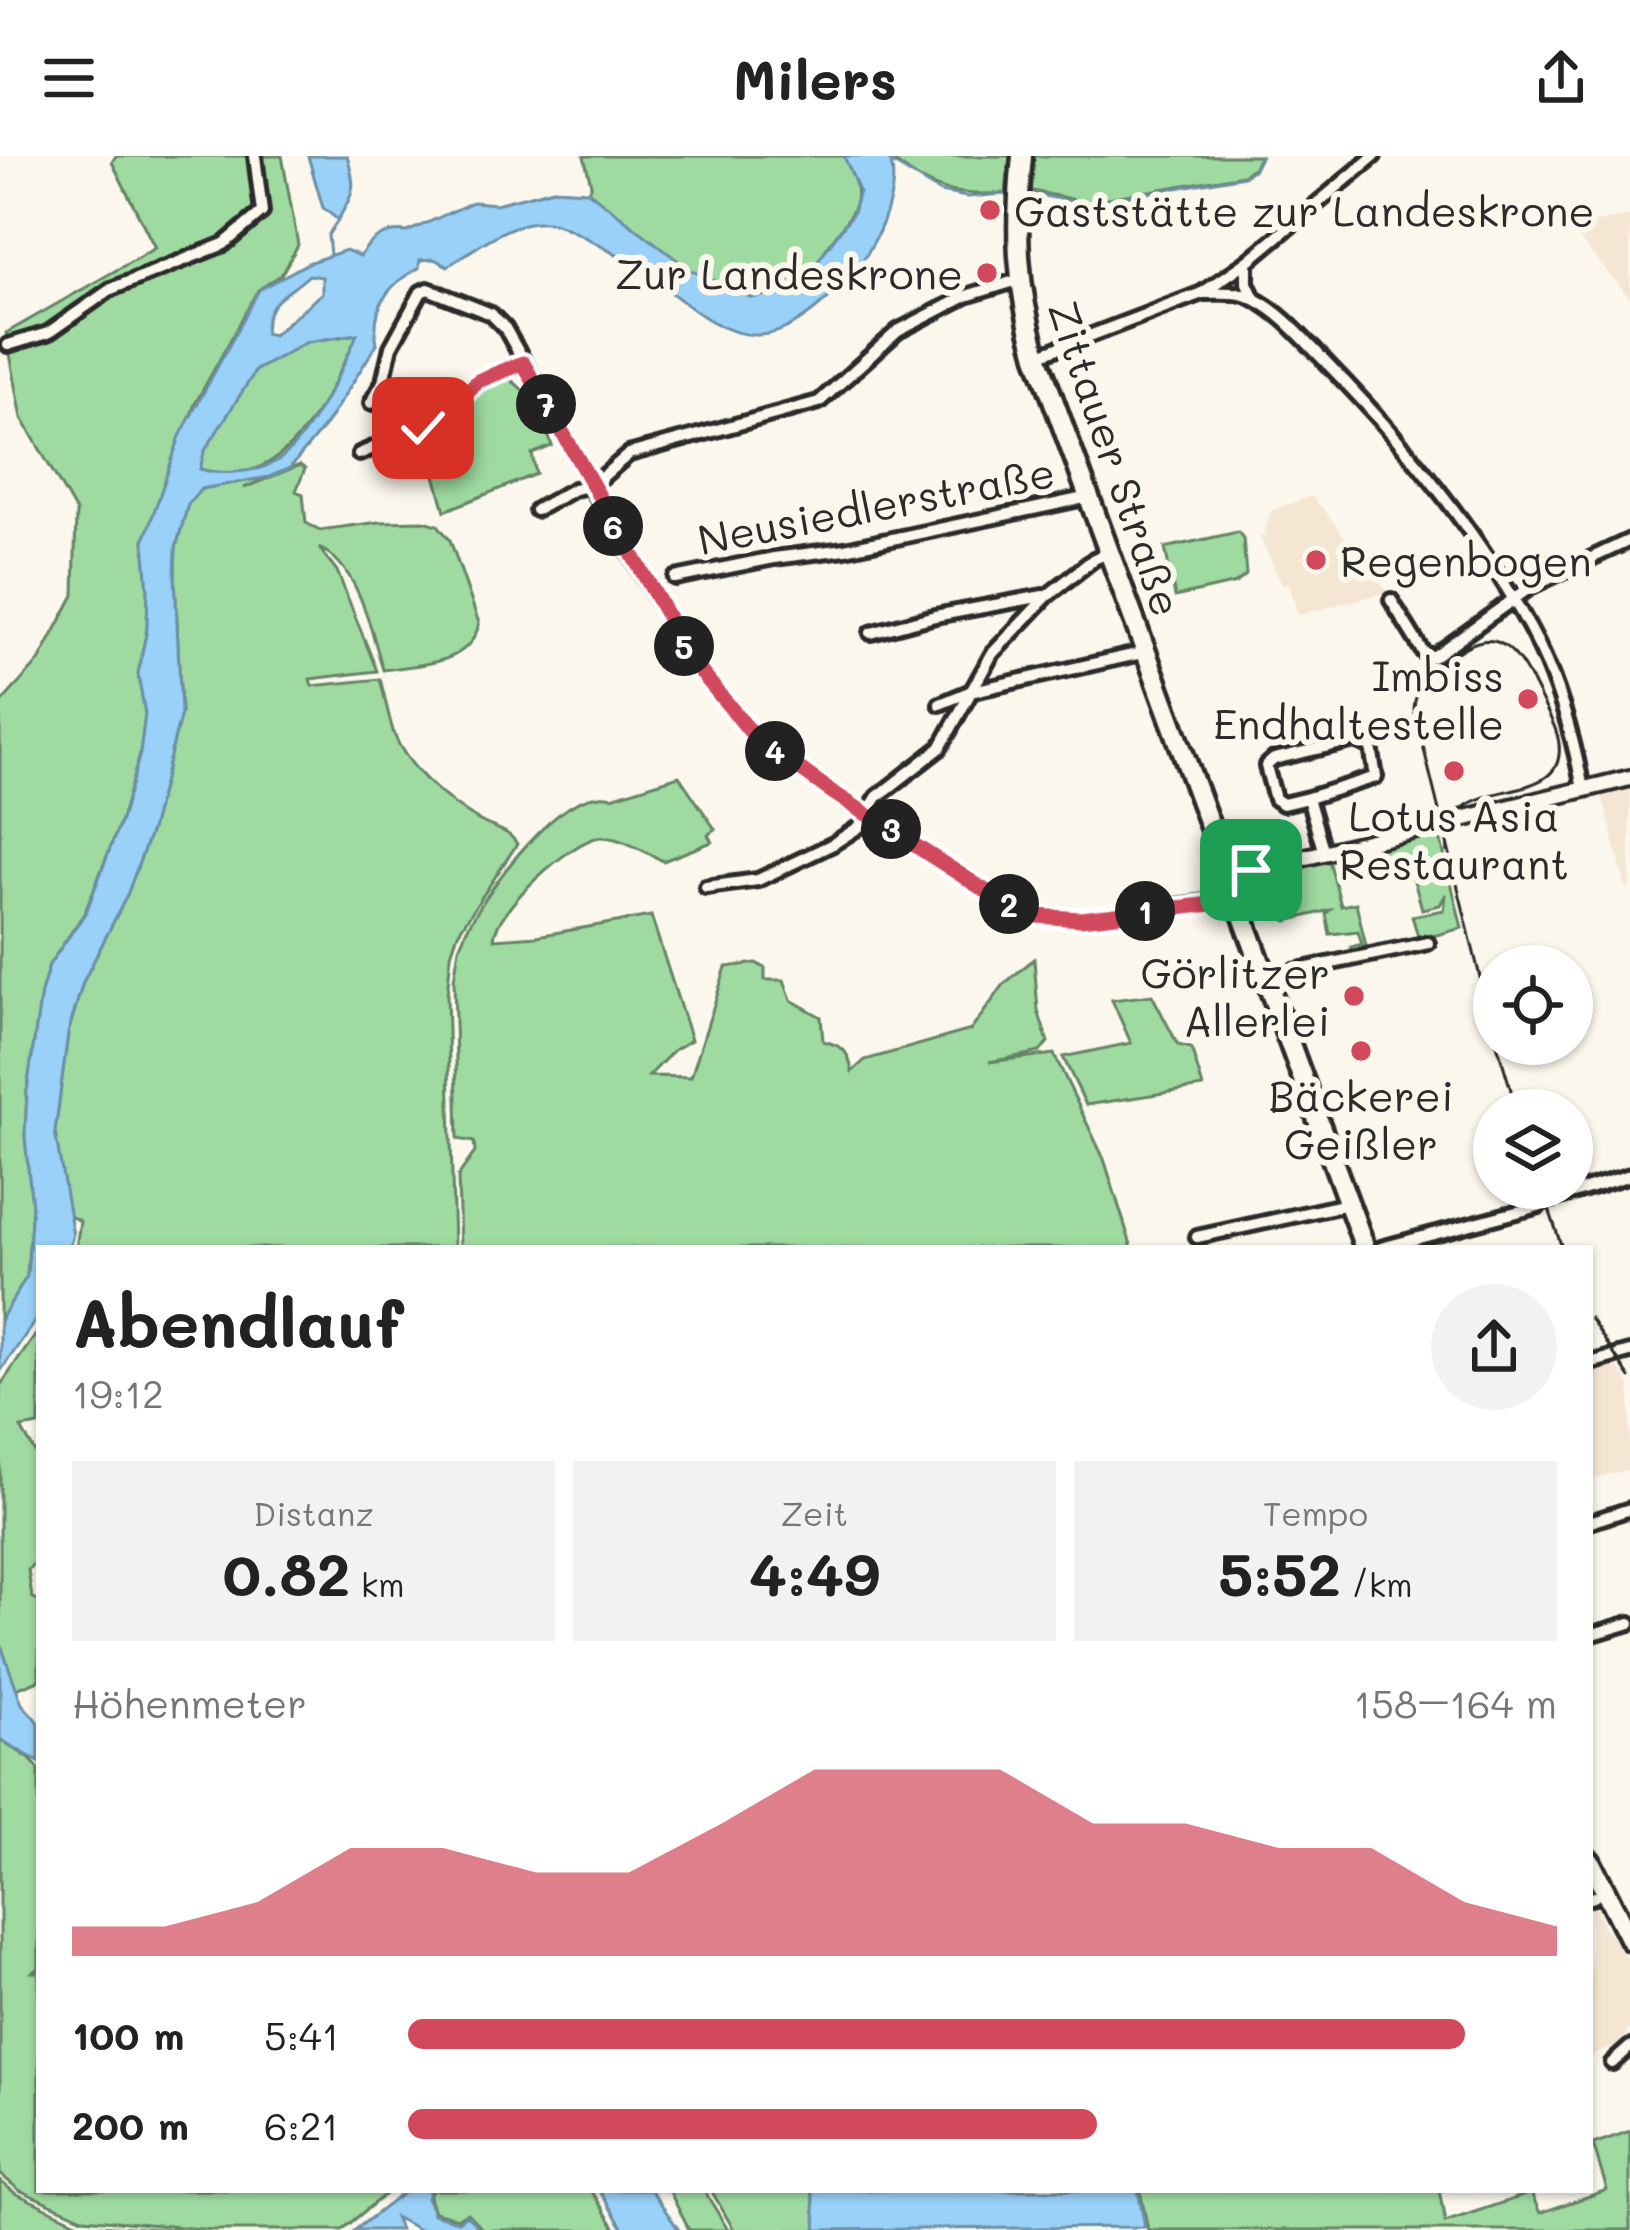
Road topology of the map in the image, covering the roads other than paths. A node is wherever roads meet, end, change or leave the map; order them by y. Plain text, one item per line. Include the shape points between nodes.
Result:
1 (255, 156) edge
2 (1022, 156) edge
3 (1374, 156) edge
4 (1247, 262) junction
5 (1018, 280) junction
6 (1202, 293) junction
7 (1253, 298) junction
8 (8, 345) dead end
9 (1037, 356) junction
10 (523, 363) junction
11 (370, 403) dead end
12 (359, 454) dead end
13 (593, 484) junction
14 (1089, 497) junction
15 (536, 510) dead end
16 (1630, 540) edge
17 (1110, 552) junction
18 (675, 578) dead end
19 (1047, 596) junction
20 (1512, 599) junction
21 (1391, 600) dead end
22 (871, 633) dead end
23 (1146, 652) junction
24 (969, 692) junction
25 (940, 704) dead end
26 (1630, 778) edge
27 (1583, 789) junction
28 (1308, 799) junction
29 (868, 814) junction
30 (1324, 853) junction
31 (1228, 876) junction
32 (706, 887) dead end
33 (1236, 898) junction
34 (1427, 943) dead end
35 (1265, 977) junction
36 (1630, 1175) edge
37 (1593, 1187) edge
38 (1348, 1204) junction
39 (1528, 1209) edge
40 (1197, 1237) dead end
41 (1364, 1245) edge
42 (1392, 1245) edge
43 (1630, 1352) edge
44 (1593, 1363) edge
45 (1630, 1509) edge
46 (1593, 1521) edge
47 (1630, 1622) edge
48 (1593, 1634) edge
49 (1593, 1861) edge
50 (1593, 1862) edge
51 (1630, 1918) edge
52 (1630, 1940) edge
53 (1630, 2047) edge
54 (1612, 2063) dead end

1 - 8 street via 262,212 224,244 111,289 48,333
2 - 5 main road, Zittauer Straße
3 - 4 street
4 - 6 street
4 - 7 street
5 - 9 main road, Zittauer Straße
5 - 13 street via 898,331 819,402 629,454
6 - 7 street
6 - 9 street
7 - 20 street via 1377,416
9 - 14 main road, Zittauer Straße
10 - 11 street via 491,314 424,290
10 - 12 street via 478,381 423,428
10 - 13 street
13 - 15 street
13 - 29 street via 658,605 724,703 754,736
14 - 17 main road, Zittauer Straße
14 - 18 street, Neusiedlerstraße
16 - 20 street
17 - 19 street
17 - 23 main road, Zittauer Straße
19 - 22 street
19 - 24 street via 992,654
20 - 21 street via 1433,657
20 - 27 street via 1565,712
23 - 24 street
23 - 31 main road, Zittauer Straße
24 - 25 street
24 - 29 street via 940,748 877,797
26 - 27 street
27 - 30 street
28 - 28 street via 1275,799 1266,766 1355,740 1371,747 1376,777
28 - 30 street
29 - 32 street via 833,844 758,880
29 - 33 street via 1036,916 1081,919
30 - 31 street
31 - 33 main road, Zittauer Straße
33 - 35 main road, Zittauer Straße
34 - 35 street
35 - 38 main road, Zittauer Straße
36 - 37 street
38 - 40 street
38 - 41 main road, Zittauer Straße
39 - 42 street
43 - 44 street
45 - 46 street
47 - 48 street
49 - 51 main road
50 - 52 main road
53 - 54 street

